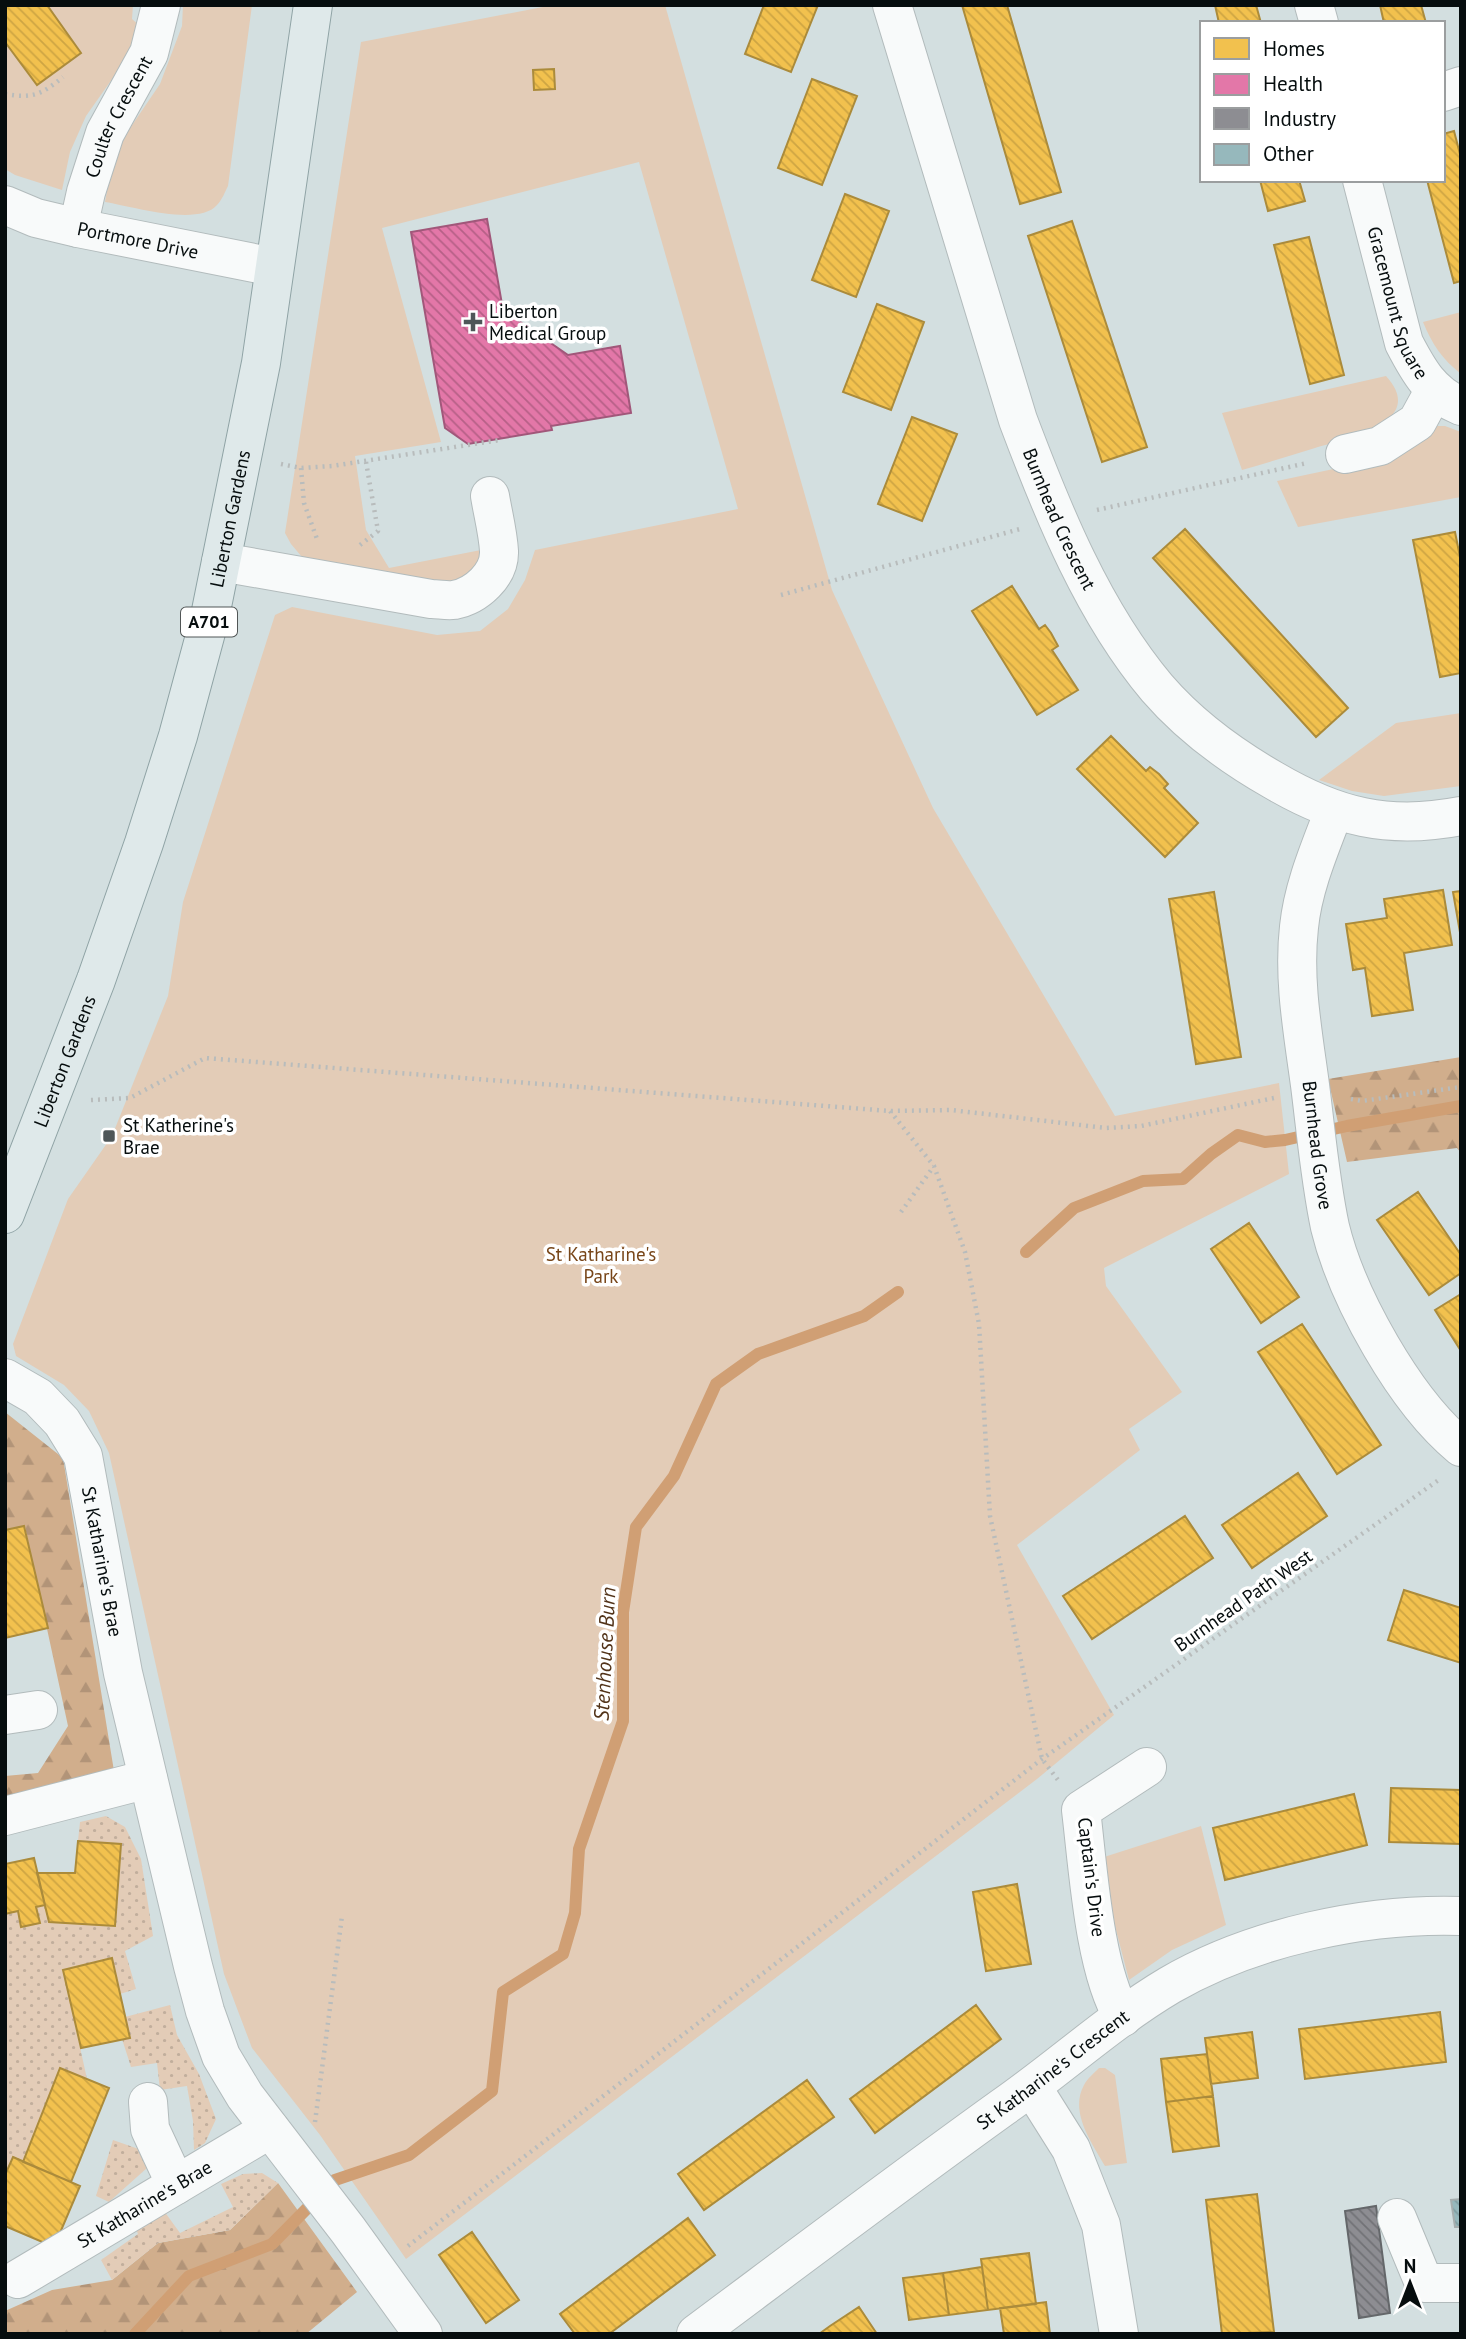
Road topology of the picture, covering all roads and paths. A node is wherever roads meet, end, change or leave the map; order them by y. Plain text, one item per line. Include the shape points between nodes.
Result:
1 (161, 5) edge
2 (313, 5) edge
3 (892, 5) edge
4 (63, 77) dead end
5 (5, 94) edge
6 (1363, 182) edge
7 (5, 205) edge
8 (78, 228) junction
9 (274, 267) junction
10 (1447, 398) edge
11 (500, 440) dead end
12 (1345, 454) joint
13 (242, 457) junction
14 (366, 462) junction
15 (301, 468) junction
16 (490, 496) dead end
17 (1059, 519) junction
18 (322, 548) dead end
19 (352, 549) dead end
20 (221, 562) junction
21 (781, 596) dead end
22 (1334, 811) junction
23 (1461, 816) edge
24 (1461, 1087) edge
25 (1311, 1098) junction
26 (49, 1103) junction
27 (890, 1111) junction
28 (934, 1166) junction
29 (901, 1212) dead end
30 (5, 1214) edge
31 (5, 1378) edge
32 (1451, 1463) edge
33 (1042, 1759) junction
34 (1147, 1767) dead end
35 (148, 1779) junction
36 (1081, 1810) junction
37 (5, 1816) edge
38 (342, 1916) dead end
39 (1461, 1916) edge
40 (1123, 2017) junction
41 (1032, 2087) junction
42 (148, 2102) dead end
43 (270, 2129) junction
44 (308, 2178) junction
45 (176, 2185) junction
46 (1397, 2218) dead end
47 (376, 2270) junction
48 (18, 2279) dead end
49 (1461, 2283) edge
50 (423, 2334) edge
51 (696, 2334) edge
52 (1119, 2334) edge

1 - 8 street, Coulter Crescent via 149,53 105,133
2 - 9 main road, Liberton Gardens / A701
3 - 17 street, Burnhead Crescent via 1018,421
4 - 5 path via 45,92 23,98
6 - 10 street, Gracemount Square via 1404,343 1417,368
7 - 8 street, Portmore Drive
8 - 9 street, Portmore Drive
9 - 13 main road, Liberton Gardens / A701
10 - 12 street via 1380,446
11 - 14 path
12 - 17 path
13 - 15 path
13 - 20 main road, Liberton Gardens / A701
14 - 15 path
14 - 19 path via 378,531
15 - 18 path via 309,520
16 - 20 street via 499,552 495,570 468,596 452,600
17 - 21 path
17 - 22 street, Burnhead Crescent via 1104,612 1157,688 1244,762
20 - 26 main road, Liberton Gardens / A701 via 174,748
22 - 23 street, Burnhead Crescent via 1411,822
22 - 25 street, Burnhead Grove via 1312,872 1296,960
24 - 25 path via 1362,1101
25 - 27 path via 1106,1128 951,1110
25 - 32 street, Burnhead Grove via 1330,1226 1340,1262 1355,1297
26 - 27 path via 130,1098 205,1058
26 - 30 main road, Liberton Gardens / A701
27 - 28 path
28 - 29 path
28 - 33 path via 965,1252 979,1324 990,1516
31 - 35 street, St Katharine's Brae via 38,1397 62,1422 83,1456 123,1673
32 - 33 path, Burnhead Path West
33 - 36 path
33 - 47 path, Burnhead Path West
34 - 36 street, Captain's Drive
35 - 37 street
35 - 43 street, St Katharine's Brae via 205,2011 221,2056
36 - 40 street, Captain's Drive via 1109,1990
38 - 44 path
39 - 40 street, St Katharine's Crescent via 1384,1919 1266,1944 1211,1964
40 - 41 street, St Katharine's Crescent
41 - 51 street, St Katharine's Crescent
41 - 52 street via 1072,2149 1101,2225
42 - 45 street via 150,2129
43 - 44 street, St Katharine's Brae
43 - 45 street, St Katharine's Brae
44 - 47 street, St Katharine's Brae
45 - 48 street, St Katharine's Brae
46 - 49 street via 1424,2283
47 - 50 street, St Katharine's Brae

